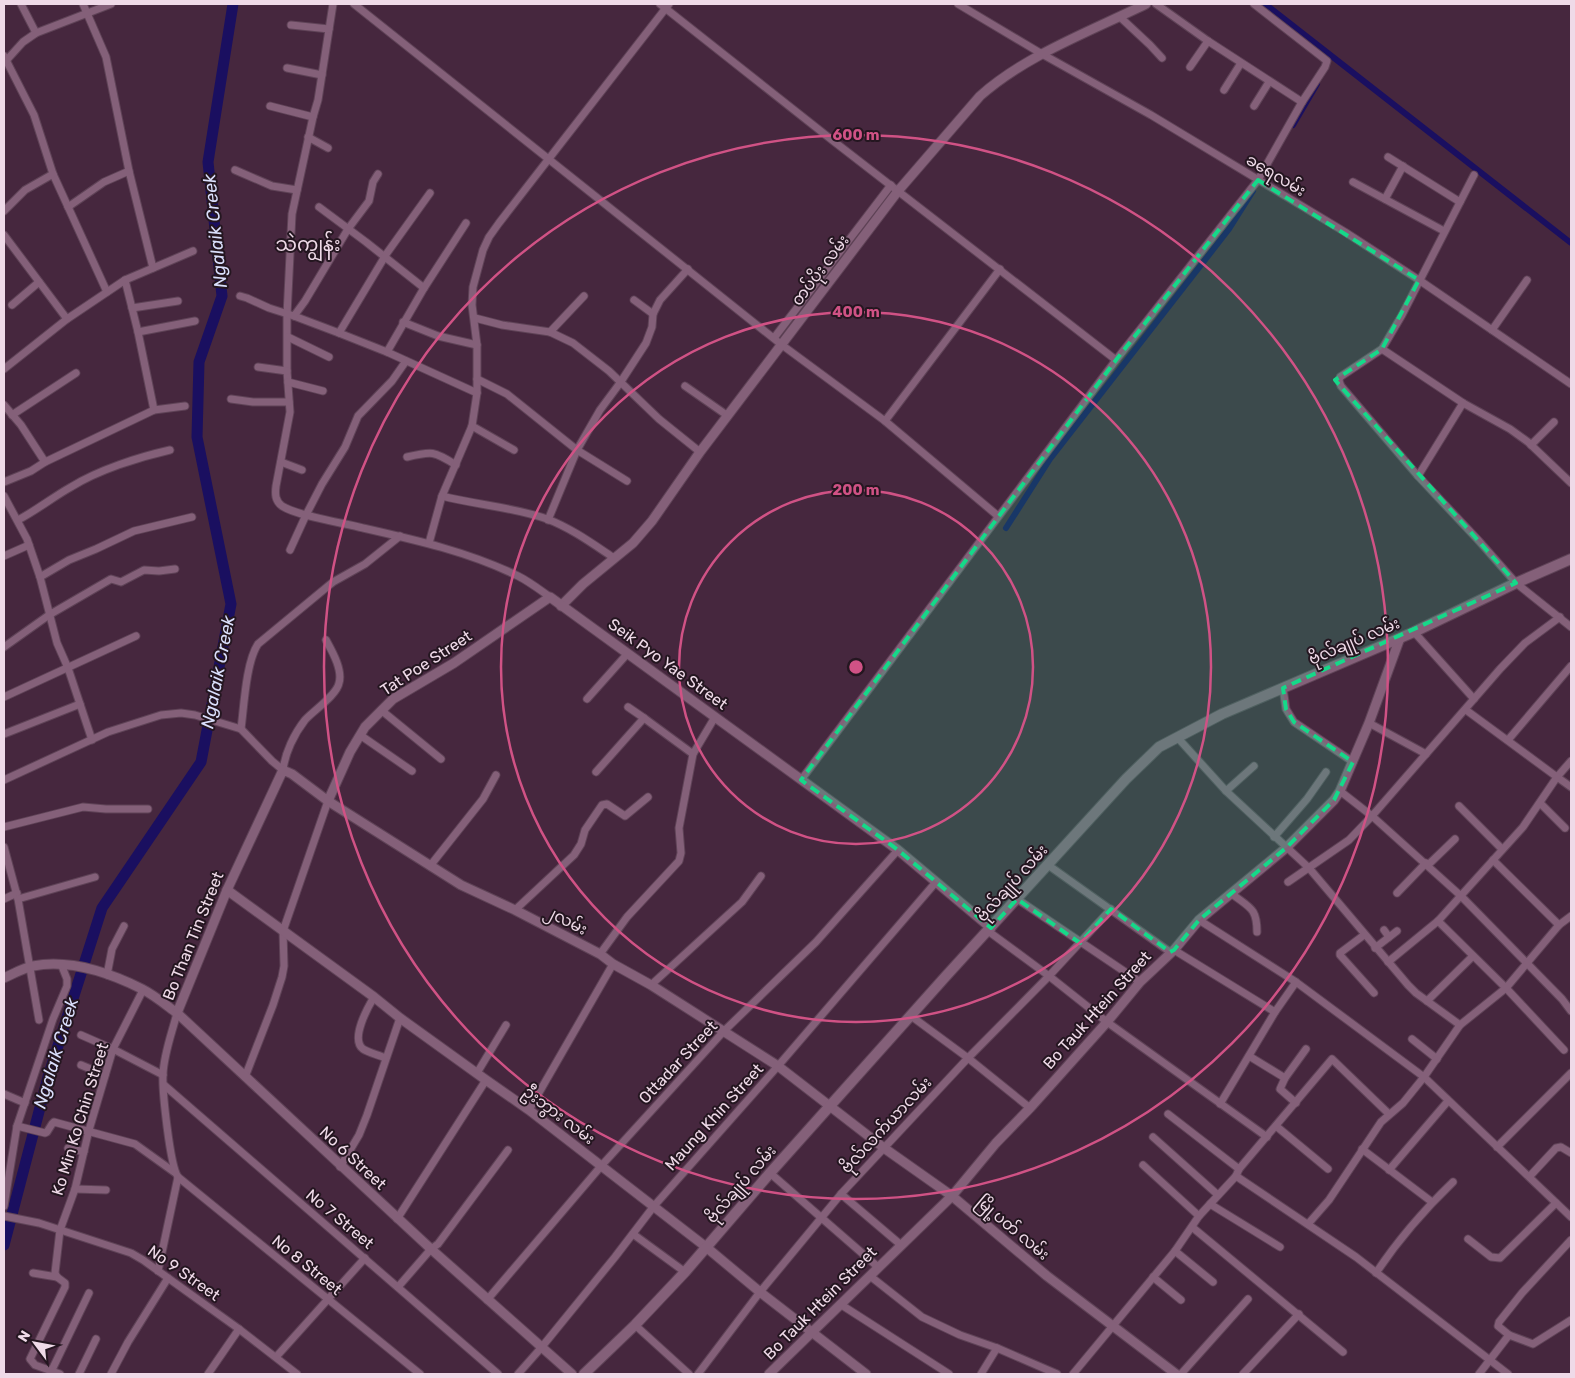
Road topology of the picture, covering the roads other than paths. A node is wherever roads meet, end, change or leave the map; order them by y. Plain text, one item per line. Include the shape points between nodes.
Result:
1 (21, 4) edge
2 (83, 4) edge
3 (111, 4) edge
4 (333, 4) edge
5 (354, 4) edge
6 (958, 4) edge
7 (1146, 4) edge
8 (1156, 4) edge
9 (1254, 4) edge
10 (665, 5) edge
11 (87, 14) junction
12 (1120, 17) junction
13 (291, 25) dead end
14 (329, 29) junction
15 (36, 33) junction
16 (1208, 42) junction
17 (1042, 54) junction
18 (1162, 58) dead end
19 (4, 60) edge
20 (1241, 63) junction
21 (1190, 67) dead end
22 (287, 68) dead end
23 (322, 75) junction
24 (1269, 82) junction
25 (1224, 90) dead end
26 (1302, 102) junction
27 (270, 106) dead end
28 (1254, 106) dead end
29 (313, 117) junction
30 (308, 137) junction
31 (328, 148) dead end
32 (1388, 157) dead end
33 (548, 160) junction
34 (1403, 166) junction
35 (235, 170) dead end
36 (129, 171) junction
37 (53, 174) junction
38 (378, 174) dead end
39 (1474, 175) dead end
40 (1258, 180) junction
41 (1353, 182) dead end
42 (895, 188) junction
43 (297, 190) junction
44 (430, 193) dead end
45 (1384, 199) junction
46 (1460, 202) junction
47 (68, 207) junction
48 (319, 207) dead end
49 (4, 211) edge
50 (466, 223) dead end
51 (348, 229) junction
52 (1444, 231) junction
53 (5, 238) edge
54 (193, 251) dead end
55 (386, 256) junction
56 (154, 268) junction
57 (688, 269) junction
58 (1000, 269) junction
59 (125, 280) junction
60 (1419, 280) junction
61 (1527, 280) dead end
62 (39, 282) junction
63 (424, 288) junction
64 (108, 292) junction
65 (240, 296) dead end
66 (584, 296) dead end
67 (178, 300) dead end
68 (634, 300) dead end
69 (12, 305) dead end
70 (132, 308) junction
71 (653, 314) junction
72 (291, 315) junction
73 (475, 318) junction
74 (67, 319) junction
75 (195, 321) dead end
76 (403, 322) junction
77 (1492, 330) junction
78 (138, 332) junction
79 (550, 332) junction
80 (339, 333) junction
81 (288, 337) junction
82 (774, 338) junction
83 (477, 345) junction
84 (782, 345) junction
85 (1382, 349) junction
86 (386, 352) junction
87 (329, 357) dead end
88 (1116, 360) junction
89 (406, 361) junction
90 (258, 367) dead end
91 (4, 369) edge
92 (287, 371) junction
93 (76, 373) dead end
94 (477, 379) junction
95 (288, 382) junction
96 (620, 383) junction
97 (1571, 384) edge
98 (685, 386) dead end
99 (323, 391) dead end
100 (477, 393) junction
101 (231, 399) dead end
102 (289, 402) junction
103 (1463, 404) junction
104 (4, 405) edge
105 (185, 406) dead end
106 (154, 410) junction
107 (12, 415) junction
108 (728, 416) junction
109 (885, 421) junction
110 (1554, 422) dead end
111 (472, 426) junction
112 (1531, 445) junction
113 (170, 450) dead end
114 (514, 450) dead end
115 (577, 450) junction
116 (700, 452) junction
117 (407, 457) dead end
118 (45, 462) junction
119 (280, 462) junction
120 (456, 465) junction
121 (302, 470) dead end
122 (1418, 476) junction
123 (627, 481) dead end
124 (4, 482) edge
125 (1571, 483) edge
126 (4, 496) edge
127 (442, 496) junction
128 (306, 514) junction
129 (192, 516) dead end
130 (998, 516) junction
131 (18, 520) junction
132 (548, 520) junction
133 (400, 536) junction
134 (429, 543) junction
135 (29, 545) junction
136 (290, 550) dead end
137 (4, 556) edge
138 (614, 558) junction
139 (1571, 560) edge
140 (175, 569) dead end
141 (40, 577) junction
142 (1516, 583) junction
143 (550, 597) junction
144 (561, 606) junction
145 (50, 615) junction
146 (1560, 617) junction
147 (1571, 627) edge
148 (1414, 632) junction
149 (136, 636) dead end
150 (1400, 638) junction
151 (326, 640) dead end
152 (4, 647) edge
153 (628, 653) junction
154 (1571, 666) edge
155 (68, 668) junction
156 (1283, 688) junction
157 (4, 697) edge
158 (587, 699) dead end
159 (1474, 699) junction
160 (80, 704) junction
161 (628, 707) dead end
162 (381, 710) junction
163 (1466, 710) junction
164 (715, 716) junction
165 (644, 718) junction
166 (1370, 723) junction
167 (238, 728) junction
168 (4, 734) edge
169 (360, 735) junction
170 (1177, 737) junction
171 (92, 740) junction
172 (1508, 740) junction
173 (693, 754) junction
174 (1426, 754) junction
175 (441, 759) dead end
176 (1571, 761) edge
177 (1353, 762) junction
178 (1254, 766) dead end
179 (283, 770) junction
180 (412, 771) dead end
181 (596, 772) dead end
182 (1326, 772) dead end
183 (496, 775) dead end
184 (1557, 777) junction
185 (4, 780) edge
186 (800, 780) junction
187 (1571, 787) edge
188 (1226, 791) junction
189 (1340, 791) junction
190 (648, 797) dead end
191 (328, 802) junction
192 (1540, 803) junction
193 (1459, 806) dead end
194 (148, 809) dead end
195 (1372, 816) junction
196 (4, 827) edge
197 (1565, 828) dead end
198 (1274, 837) junction
199 (1455, 838) dead end
200 (4, 847) edge
201 (1286, 848) junction
202 (1502, 849) junction
203 (898, 850) junction
204 (1493, 860) junction
205 (1427, 864) junction
206 (1048, 865) junction
207 (430, 866) junction
208 (1309, 868) junction
209 (761, 876) dead end
210 (95, 877) dead end
211 (936, 882) junction
212 (1288, 882) dead end
213 (227, 890) junction
214 (1397, 893) dead end
215 (1232, 894) junction
216 (17, 896) junction
217 (1461, 896) junction
218 (4, 899) edge
219 (1016, 899) junction
220 (1111, 909) junction
221 (515, 910) junction
222 (1571, 916) edge
223 (1199, 920) junction
224 (1438, 921) junction
225 (1559, 925) junction
226 (124, 926) dead end
227 (990, 930) junction
228 (1384, 930) dead end
229 (283, 932) junction
230 (1256, 932) dead end
231 (1397, 932) dead end
232 (1364, 935) junction
233 (1389, 938) junction
234 (1080, 943) junction
235 (1375, 948) junction
236 (1172, 951) junction
237 (600, 954) junction
238 (1473, 956) junction
239 (1388, 962) junction
240 (1526, 962) junction
241 (61, 964) junction
242 (613, 964) junction
243 (31, 966) junction
244 (107, 974) junction
245 (1049, 976) junction
246 (4, 978) edge
247 (1140, 982) junction
248 (1296, 982) junction
249 (651, 985) junction
250 (1506, 988) junction
251 (143, 990) junction
252 (1374, 993) dead end
253 (374, 996) junction
254 (1427, 1001) junction
255 (1571, 1011) edge
256 (1275, 1012) junction
257 (177, 1013) junction
258 (911, 1016) junction
259 (400, 1018) junction
260 (39, 1020) dead end
261 (1107, 1022) junction
262 (506, 1025) dead end
263 (1460, 1025) junction
264 (724, 1031) junction
265 (81, 1035) dead end
266 (1412, 1039) dead end
267 (113, 1049) junction
268 (1306, 1050) dead end
269 (1564, 1050) dead end
270 (1249, 1056) junction
271 (386, 1058) junction
272 (968, 1058) junction
273 (1437, 1059) junction
274 (81, 1065) dead end
275 (778, 1066) junction
276 (477, 1073) junction
277 (1571, 1073) edge
278 (105, 1075) junction
279 (163, 1075) junction
280 (245, 1076) junction
281 (1424, 1077) junction
282 (1285, 1078) junction
283 (486, 1080) junction
284 (164, 1085) junction
285 (4, 1094) edge
286 (1448, 1101) junction
287 (25, 1103) junction
288 (1296, 1103) junction
289 (1220, 1104) junction
290 (831, 1106) junction
291 (1030, 1108) junction
292 (529, 1110) junction
293 (1168, 1114) dead end
294 (1389, 1114) junction
295 (18, 1126) junction
296 (1276, 1126) junction
297 (89, 1130) junction
298 (1153, 1137) dead end
299 (1267, 1137) junction
300 (1497, 1147) junction
301 (68, 1148) dead end
302 (884, 1148) junction
303 (1362, 1149) junction
304 (508, 1150) dead end
305 (84, 1152) junction
306 (1571, 1153) edge
307 (602, 1165) junction
308 (1143, 1165) dead end
309 (340, 1167) junction
310 (6, 1168) edge
311 (1328, 1169) dead end
312 (1389, 1170) junction
313 (1237, 1172) junction
314 (770, 1173) junction
315 (176, 1175) junction
316 (1530, 1176) junction
317 (1453, 1182) dead end
318 (75, 1189) junction
319 (106, 1190) dead end
320 (841, 1194) junction
321 (1218, 1195) junction
322 (952, 1196) junction
323 (1432, 1202) junction
324 (1556, 1203) junction
325 (1210, 1204) junction
326 (4, 1206) edge
327 (654, 1206) junction
328 (6, 1216) edge
329 (1199, 1216) junction
330 (1571, 1217) edge
331 (397, 1219) junction
332 (822, 1219) junction
333 (1308, 1224) junction
334 (1192, 1227) junction
335 (60, 1230) junction
336 (633, 1234) junction
337 (1468, 1239) dead end
338 (1571, 1240) edge
339 (901, 1245) junction
340 (706, 1247) junction
341 (1280, 1247) dead end
342 (430, 1249) junction
343 (1175, 1251) junction
344 (365, 1258) junction
345 (878, 1267) junction
346 (158, 1271) junction
347 (685, 1272) junction
348 (34, 1273) dead end
349 (1376, 1273) junction
350 (870, 1276) junction
351 (57, 1277) junction
352 (1153, 1277) junction
353 (168, 1278) junction
354 (1214, 1282) dead end
355 (398, 1287) junction
356 (760, 1292) junction
357 (89, 1294) dead end
358 (327, 1299) junction
359 (1248, 1299) dead end
360 (487, 1300) junction
361 (1181, 1300) dead end
362 (840, 1304) junction
363 (1299, 1314) junction
364 (1571, 1320) edge
365 (635, 1325) junction
366 (1113, 1325) junction
367 (239, 1329) junction
368 (811, 1332) junction
369 (1509, 1336) junction
370 (96, 1339) dead end
371 (541, 1348) junction
372 (997, 1348) junction
373 (1343, 1352) dead end
374 (276, 1357) junction
375 (1490, 1360) junction
376 (51, 1373) edge
377 (60, 1374) edge
378 (79, 1374) edge
379 (111, 1374) edge
380 (208, 1374) edge
381 (297, 1374) edge
382 (420, 1374) edge
383 (498, 1374) edge
384 (518, 1374) edge
385 (572, 1374) edge
386 (584, 1374) edge
387 (689, 1374) edge
388 (698, 1374) edge
389 (769, 1374) edge
390 (866, 1374) edge
391 (949, 1374) edge
392 (981, 1374) edge
393 (1057, 1374) edge
394 (1073, 1374) edge
395 (1176, 1374) edge
396 (1181, 1374) edge
397 (1243, 1374) edge
398 (1479, 1374) edge
399 (1508, 1374) edge

1 - 15 street
2 - 11 street
3 - 11 street
4 - 14 street
5 - 33 street
6 - 17 street, ခရေလမ်း
7 - 12 street, တပ်ပိုး လမ်း
8 - 16 street
9 - 26 street via 1327,61
10 - 33 street
10 - 42 street
11 - 15 street
11 - 36 street via 106,57
12 - 17 street, တပ်ပိုး လမ်း
12 - 18 street
13 - 14 street
14 - 23 street
15 - 19 street
16 - 20 street
16 - 21 street
17 - 40 street, ခရေလမ်း
17 - 42 street, တပ်ပိုး လမ်း via 995,82
19 - 37 street via 34,115
20 - 24 street
20 - 25 street
22 - 23 street
23 - 29 street
24 - 26 street
24 - 28 street
26 - 40 street
27 - 29 street
29 - 30 street
30 - 31 street
30 - 43 street
32 - 34 street
33 - 57 street
33 - 73 street via 499,223 483,250 473,287
34 - 45 street
34 - 46 street
35 - 43 street via 272,186
36 - 47 street via 104,182
36 - 56 street
37 - 47 street
37 - 49 street via 25,190
38 - 51 street via 369,201
39 - 46 street
40 - 60 street, ခရေလမ်း
40 - 88 street
41 - 45 street
42 - 58 street
42 - 82 street
42 - 84 street, တပ်ပိုး လမ်း
43 - 72 street via 292,214
44 - 55 street
45 - 52 street
46 - 52 street
47 - 64 street
48 - 51 street
50 - 63 street
51 - 55 street
51 - 72 street via 305,301
52 - 60 street
53 - 62 street
54 - 56 street
55 - 63 street
55 - 80 street
56 - 59 street
57 - 71 street via 660,300
57 - 82 street
58 - 88 street
58 - 109 street
59 - 64 street
59 - 70 street
60 - 77 street, ခရေလမ်း
60 - 85 street
61 - 77 street
62 - 69 street
62 - 74 street
63 - 76 street
64 - 74 street
65 - 72 street
66 - 79 street
67 - 70 street
68 - 71 street
70 - 78 street
71 - 96 street via 650,335
72 - 80 street
72 - 81 street
73 - 79 street
73 - 83 street
74 - 91 street
75 - 78 street
76 - 83 street via 438,336
76 - 86 street
77 - 97 street, ခရေလမ်း
78 - 106 street
79 - 96 street via 573,343
80 - 86 street
81 - 87 street
81 - 92 street
82 - 84 street
83 - 94 street
84 - 108 street, တပ်ပိုး လမ်း
84 - 109 street
85 - 103 street
85 - 122 street via 1340,376 1339,381
86 - 89 street
88 - 130 street
89 - 100 street
89 - 128 street via 392,381 358,416 345,448
90 - 92 street
92 - 95 street
93 - 107 street
94 - 100 street
94 - 115 street via 507,394
95 - 99 street
95 - 102 street
96 - 115 street
96 - 116 street
98 - 108 street
100 - 111 street
101 - 102 street
102 - 119 street via 288,427
103 - 112 street
103 - 122 street
104 - 107 street
105 - 106 street
106 - 118 street
107 - 118 street
108 - 116 street, တပ်ပိုး လမ်း
109 - 130 street
110 - 112 street
111 - 114 street
111 - 120 street
112 - 125 street
113 - 131 street via 140,457 89,478
115 - 123 street
115 - 132 street
116 - 138 street, တပ်ပိုး လမ်း via 652,521 633,543
117 - 120 street via 435,453
118 - 124 street
119 - 121 street
119 - 128 street, Seik Pyo Yae Street via 276,500 284,507
120 - 127 street
122 - 142 street
126 - 131 street
127 - 132 street via 503,507
127 - 134 street
128 - 133 street, Seik Pyo Yae Street
128 - 136 street
129 - 141 street via 134,531 69,560
130 - 186 street
131 - 135 street
132 - 138 street
133 - 134 street, Seik Pyo Yae Street
133 - 167 street via 365,564 333,582 258,644 251,661
134 - 143 street, Seik Pyo Yae Street via 477,558 520,577
135 - 137 street
135 - 141 street
138 - 144 street, တပ်ပိုး လမ်း
139 - 142 main road, ဗိုလ်ချုပ် လမ်း
140 - 145 street via 144,570 121,582 111,579
141 - 145 street
142 - 146 street
142 - 148 main road, ဗိုလ်ချုပ် လမ်း
143 - 144 street, Seik Pyo Yae Street
143 - 162 street, Tat Poe Street
144 - 153 street, Seik Pyo Yae Street
145 - 152 street
145 - 155 street via 57,644
146 - 147 street
146 - 159 street via 1525,643
148 - 150 main road, ဗိုလ်ချုပ် လမ်း
148 - 159 street
149 - 155 street
150 - 156 main road, ဗိုလ်ချုပ် လမ်း
150 - 166 street, Bo Tauk Htein Street
151 - 179 street, Bo Than Tin Street via 332,650 340,683 305,720 289,747
153 - 158 street
153 - 164 street, Seik Pyo Yae Street
154 - 172 street
155 - 157 street
155 - 160 street
156 - 170 main road, ဗိုလ်ချုပ် လမ်း
156 - 177 street via 1286,709 1294,722
159 - 163 street
160 - 168 street
160 - 171 street
161 - 165 street
162 - 169 street, Tat Poe Street
162 - 175 street
163 - 172 street
163 - 174 street
164 - 173 street
164 - 186 street, Seik Pyo Yae Street
165 - 173 street
165 - 181 street
166 - 174 street
166 - 177 street, Bo Tauk Htein Street
167 - 171 street via 195,714 181,713 161,715
167 - 179 street
169 - 180 street
169 - 191 street, Tat Poe Street
170 - 188 street
170 - 206 main road, ဗိုလ်ချုပ် လမ်း via 1159,747 1126,779
171 - 185 street
172 - 184 street
173 - 237 street via 679,828 679,862 627,917
174 - 195 street
176 - 184 street
177 - 189 street, Bo Tauk Htein Street
178 - 188 street
179 - 191 street, ၂လမ်း
179 - 213 street, Bo Than Tin Street
182 - 198 street
183 - 207 street via 477,806
184 - 187 street
184 - 192 street
186 - 203 street, Seik Pyo Yae Street
188 - 198 street
189 - 195 street
189 - 201 street, Bo Tauk Htein Street
190 - 221 street via 626,816 607,804 602,805 584,830 574,855
191 - 207 street, ၂လမ်း
191 - 229 street
192 - 197 street
192 - 202 street
193 - 202 street
194 - 196 street via 83,807
195 - 205 street
195 - 208 street via 1349,840
198 - 201 street
199 - 205 street
200 - 216 street
201 - 208 street
201 - 215 street, Bo Tauk Htein Street
202 - 204 street
203 - 211 street, Seik Pyo Yae Street
203 - 264 street, Ottadar Street via 816,942
204 - 217 street
204 - 225 street
205 - 214 street
205 - 217 street
206 - 219 main road, ဗိုလ်ချုပ် လမ်း
206 - 220 street
207 - 221 street, ၂လမ်း via 461,885
208 - 212 street
208 - 232 street
209 - 249 street via 742,902
210 - 216 street
211 - 227 street, Seik Pyo Yae Street
211 - 275 street, Maung Khin Street
213 - 229 street, ဦးဘွား လမ်း
213 - 257 street, Bo Than Tin Street
215 - 223 street, Bo Tauk Htein Street
215 - 230 street via 1251,909 1256,917
216 - 218 street
216 - 243 street
217 - 224 street
217 - 240 street
219 - 227 main road, ဗိုလ်ချုပ် လမ်း
219 - 234 street
220 - 234 street, ဗိုလ်လက်ယာလမ်း
220 - 236 street
221 - 237 street, ၂လမ်း
222 - 225 street
223 - 236 street, Bo Tauk Htein Street
223 - 248 street
224 - 238 street
224 - 239 street
225 - 240 street
226 - 244 street via 112,949
227 - 245 street
227 - 258 main road, ဗိုလ်ချုပ် လမ်း
228 - 233 street
229 - 253 street, ဦးဘွား လမ်း
229 - 280 street via 282,977
231 - 233 street
232 - 235 street
232 - 252 street via 1340,955
233 - 235 street
234 - 245 street, ဗိုလ်လက်ယာလမ်း
234 - 247 street
235 - 239 street
236 - 247 street, Bo Tauk Htein Street
236 - 256 street
237 - 242 street, ၂လမ်း
238 - 250 street
238 - 254 street
239 - 254 street
240 - 250 street
240 - 255 street
241 - 243 street, No 6 Street
241 - 244 street, No 6 Street
241 - 287 street via 67,986
242 - 249 street, ၂လမ်း
242 - 292 street
243 - 246 street
243 - 260 street
244 - 251 street, No 6 Street
245 - 261 street
245 - 272 street, ဗိုလ်လက်ယာလမ်း
247 - 261 street, Bo Tauk Htein Street
248 - 256 street
248 - 281 street
249 - 264 street, ၂လမ်း
250 - 263 street
250 - 269 street
251 - 257 street, No 6 Street
251 - 267 street, Ko Min Ko Chin Street
253 - 259 street, ဦးဘွား လမ်း
253 - 271 street via 362,1021 359,1043 362,1048
254 - 263 street
256 - 270 street
257 - 279 street, Bo Than Tin Street via 166,1050
257 - 280 street, No 6 Street
258 - 272 street
258 - 290 main road, ဗိုလ်ချုပ် လမ်း
259 - 271 street
259 - 276 street, ဦးဘွား လမ်း
261 - 289 street
261 - 291 street, Bo Tauk Htein Street
262 - 276 street
263 - 273 street
264 - 275 street, ၂လမ်း
264 - 307 street, Ottadar Street
265 - 267 street
266 - 273 street
267 - 278 street, Ko Min Ko Chin Street
267 - 279 street
268 - 282 street
270 - 282 street
270 - 289 street
271 - 309 street via 364,1121
272 - 291 street
272 - 302 street, ဗိုလ်လက်ယာလမ်း
273 - 281 street
274 - 278 street
275 - 290 street, ၂လမ်း
275 - 327 street, Maung Khin Street
276 - 283 street, ဦးဘွား လမ်း
277 - 300 street
278 - 297 street, Ko Min Ko Chin Street
279 - 284 street, Bo Than Tin Street
280 - 309 street, No 6 Street
281 - 286 street
281 - 294 street via 1403,1103
282 - 288 street via 1280,1089
283 - 292 street, ဦးဘွား လမ်း
283 - 331 street
284 - 315 street, Bo Than Tin Street
284 - 344 street, No 7 Street
285 - 287 street
286 - 300 street
286 - 312 street
287 - 295 street
288 - 294 street via 1332,1059
288 - 296 street
289 - 299 street
290 - 302 street, မြို့ပတ် လမ်း
290 - 314 main road, ဗိုလ်ချုပ် လမ်း
291 - 322 street, Bo Tauk Htein Street
292 - 307 street, ဦးဘွား လမ်း
293 - 313 street
294 - 303 street
295 - 297 street, No 8 Street via 45,1133 54,1122
295 - 310 street
296 - 299 street
296 - 311 street
297 - 305 street, Ko Min Ko Chin Street
297 - 315 street, No 8 Street via 135,1144
298 - 321 street
299 - 313 street
300 - 316 street
301 - 305 street
302 - 320 street, ဗိုလ်လက်ယာလမ်း
302 - 322 street, မြို့ပတ် လမ်း
303 - 312 street
303 - 333 street
304 - 342 street via 438,1244
305 - 318 street, Ko Min Ko Chin Street
306 - 316 street via 1561,1147 1556,1148
307 - 327 street, ဦးဘွား လမ်း
307 - 360 street, Ottadar Street
308 - 329 street
309 - 331 street, No 6 Street
310 - 326 street
312 - 323 street
313 - 321 street
313 - 333 street
314 - 332 street
314 - 340 main road, ဗိုလ်ချုပ် လမ်း
315 - 346 street, Bo Than Tin Street
315 - 358 street, No 8 Street
316 - 324 street
317 - 323 street
318 - 319 street
318 - 335 street, Ko Min Ko Chin Street
320 - 332 street, ဗိုလ်လက်ယာလမ်း
320 - 339 street
321 - 325 street
322 - 339 street, Bo Tauk Htein Street
322 - 366 street, မြို့ပတ် လမ်း via 1047,1276
323 - 349 street
324 - 330 street
324 - 337 street via 1500,1258 1491,1257
325 - 329 street
325 - 341 street
327 - 336 street, Maung Khin Street
327 - 340 street, ဦးဘွား လမ်း
328 - 335 street, No 9 Street
329 - 334 street
331 - 342 street, No 6 Street
332 - 345 street
332 - 356 street, ဗိုလ်လက်ယာလမ်း
333 - 349 street
334 - 343 street
334 - 363 street
335 - 346 street, No 9 Street via 131,1253
335 - 351 street, Ko Min Ko Chin Street via 54,1272
336 - 347 street
336 - 371 street, Maung Khin Street
338 - 369 street via 1500,1322 1498,1326
339 - 345 street, Bo Tauk Htein Street
340 - 347 main road, ဗိုလ်ချုပ် လမ်း
340 - 356 street, ဦးဘွား လမ်း
342 - 355 street
342 - 360 street, No 6 Street
343 - 352 street
343 - 354 street
344 - 355 street, No 7 Street
344 - 358 street
345 - 350 street, Bo Tauk Htein Street
346 - 353 street, No 9 Street
347 - 365 main road, ဗိုလ်ချုပ် လမ်း
348 - 351 street
349 - 375 street
350 - 362 street, Bo Tauk Htein Street
350 - 372 street via 922,1316 960,1335
351 - 376 street, Ko Min Ko Chin Street via 65,1282 65,1287 30,1359
352 - 361 street
352 - 366 street
353 - 367 street, No 9 Street
353 - 379 street
355 - 383 street, No 7 Street
356 - 368 street, ဦးဘွား လမ်း
356 - 388 street, ဗိုလ်လက်ယာလမ်း
357 - 376 street
358 - 374 street
358 - 382 street, No 8 Street
359 - 396 street
360 - 371 street, No 6 Street
362 - 368 street, Bo Tauk Htein Street
362 - 391 street
363 - 373 street
363 - 397 street
364 - 369 street via 1532,1344
365 - 386 main road, ဗိုလ်ချုပ် လမ်း
365 - 387 street
366 - 394 street
366 - 395 street, မြို့ပတ် လမ်း
367 - 374 street, No 9 Street
367 - 380 street
368 - 389 street, Bo Tauk Htein Street
368 - 390 street, ဦးဘွား လမ်း
369 - 375 street
370 - 378 street
371 - 384 street, Maung Khin Street
371 - 385 street, No 6 Street
372 - 392 street
372 - 393 street
374 - 381 street, No 9 Street
375 - 398 street
375 - 399 street
376 - 377 street

